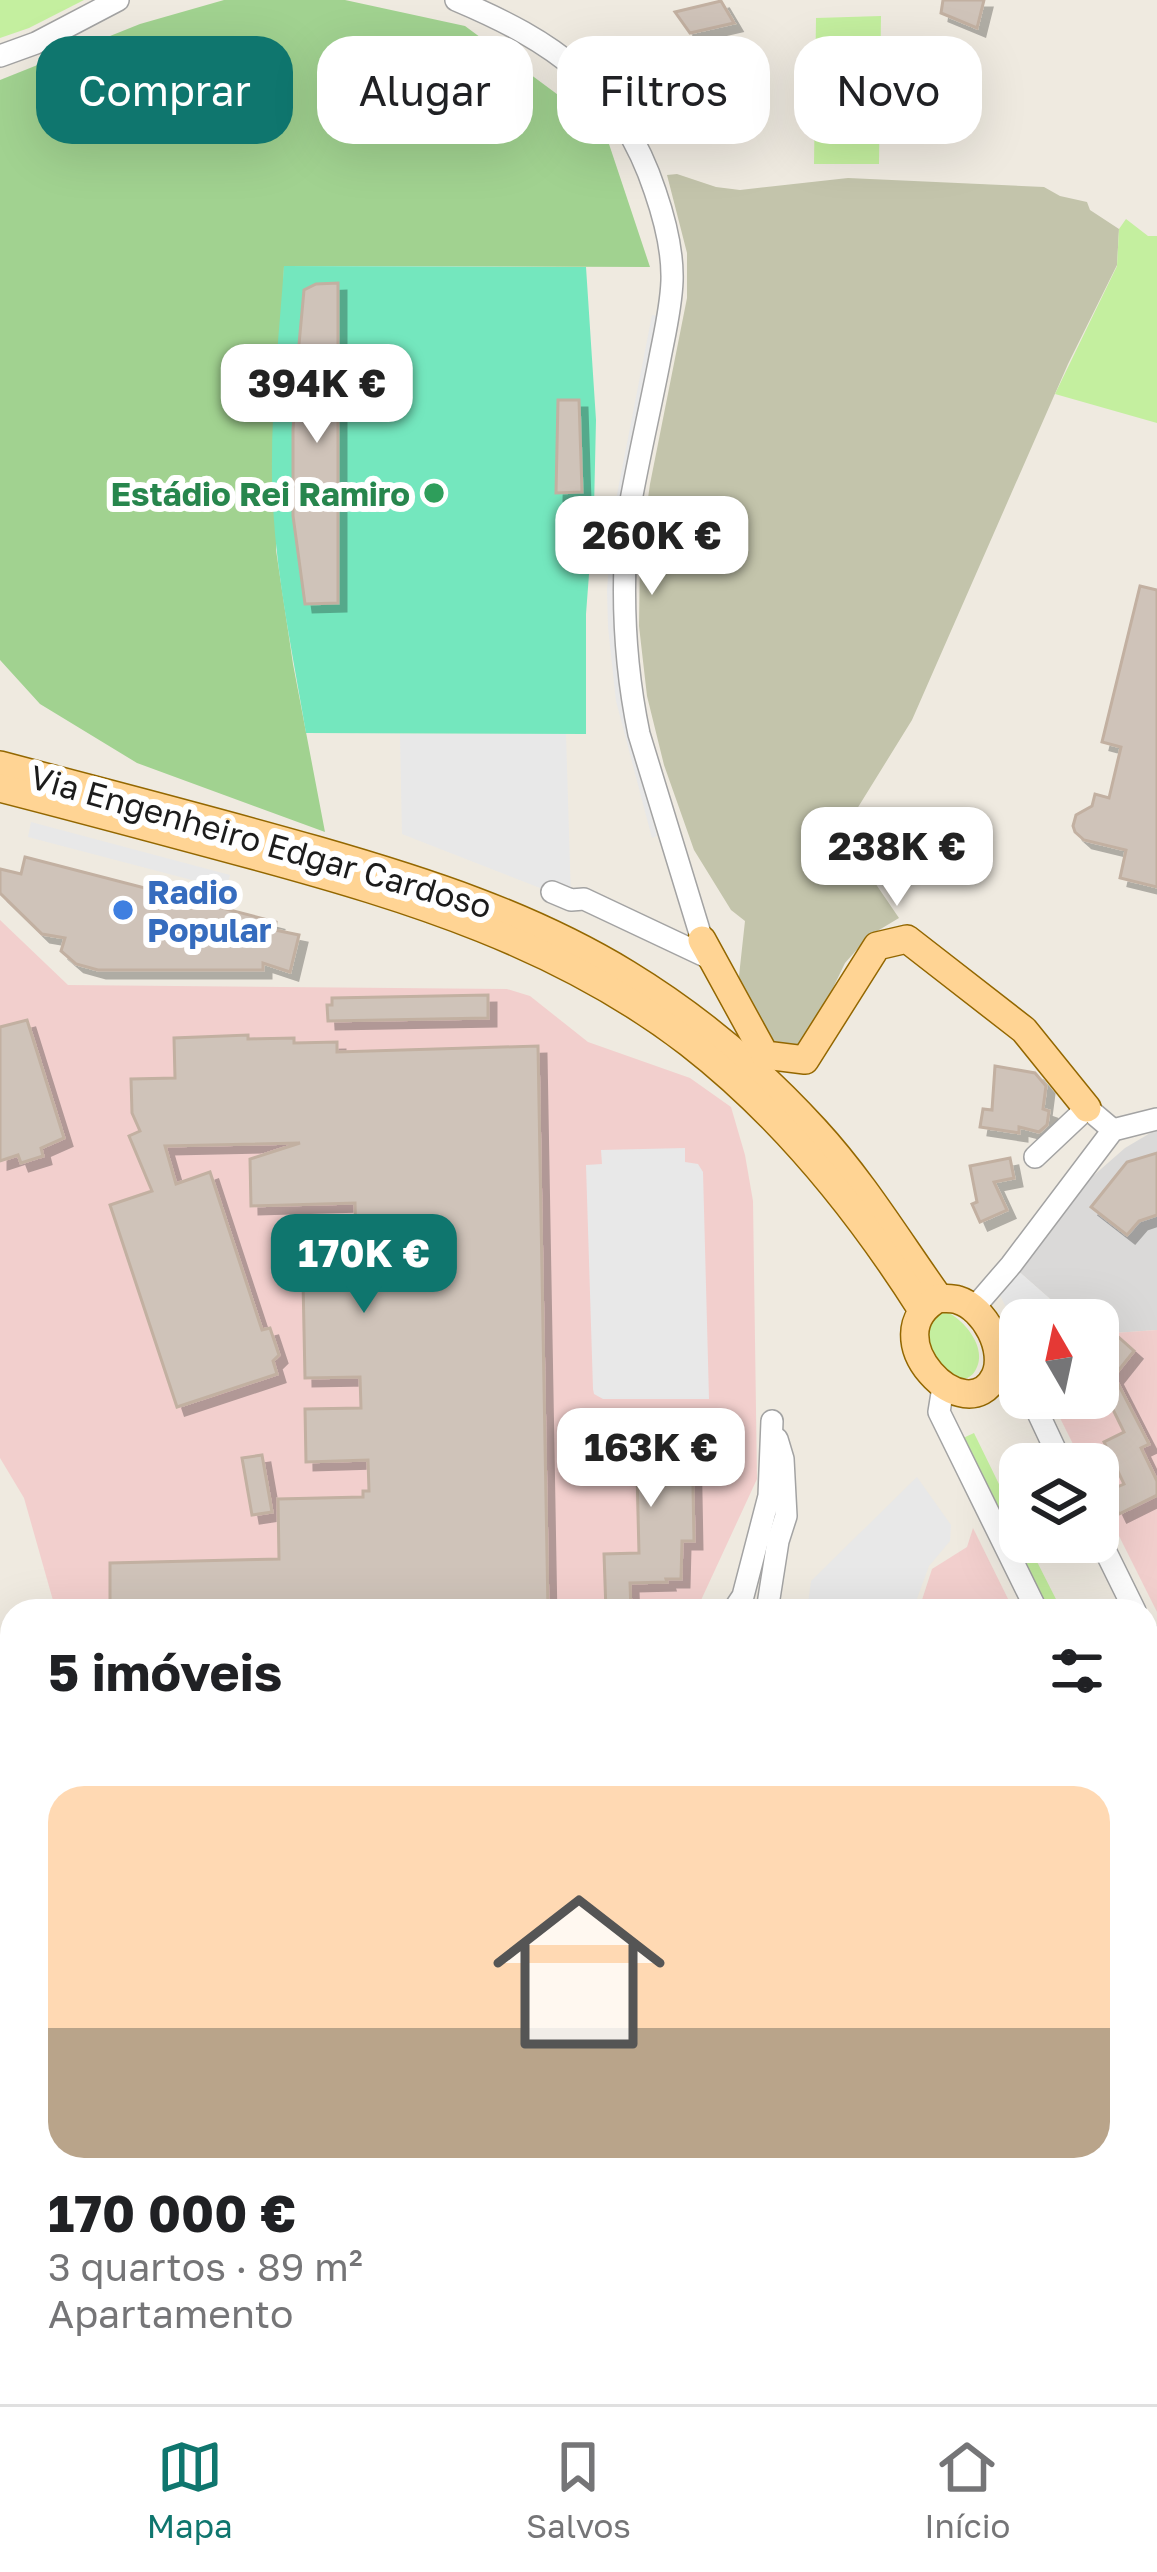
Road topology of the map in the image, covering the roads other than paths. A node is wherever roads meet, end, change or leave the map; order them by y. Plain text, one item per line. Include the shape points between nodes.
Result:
1 (118, 0) edge
2 (456, 0) edge
3 (0, 56) edge
4 (1, 773) edge
5 (552, 892) dead end
6 (706, 955) junction
7 (1087, 1108) junction
8 (1157, 1119) edge
9 (1113, 1130) junction
10 (1035, 1157) dead end
11 (930, 1304) junction
12 (974, 1309) junction
13 (999, 1347) edge
14 (999, 1372) edge
15 (943, 1387) junction
16 (1112, 1563) edge
17 (741, 1599) edge
18 (769, 1599) edge
19 (1031, 1599) edge
20 (1130, 1599) edge

1 - 3 street
2 - 6 street via 526,32 593,85 628,129 664,221 671,297 628,517 623,626 639,734
4 - 11 main road, Via Engenheiro Edgar Cardoso via 328,865 528,946 603,986 717,1066 826,1159 896,1268
5 - 6 street
6 - 7 main road via 764,1055 806,1060 877,946 907,939 1024,1030
7 - 9 street
7 - 10 street
8 - 9 street
9 - 12 street
11 - 12 main road via 958,1300
11 - 15 main road, Via Engenheiro Edgar Cardoso via 915,1343
12 - 13 main road
14 - 15 main road via 972,1395
15 - 19 street via 939,1412
16 - 20 street
17 - 18 street via 769,1496 772,1421 786,1516

